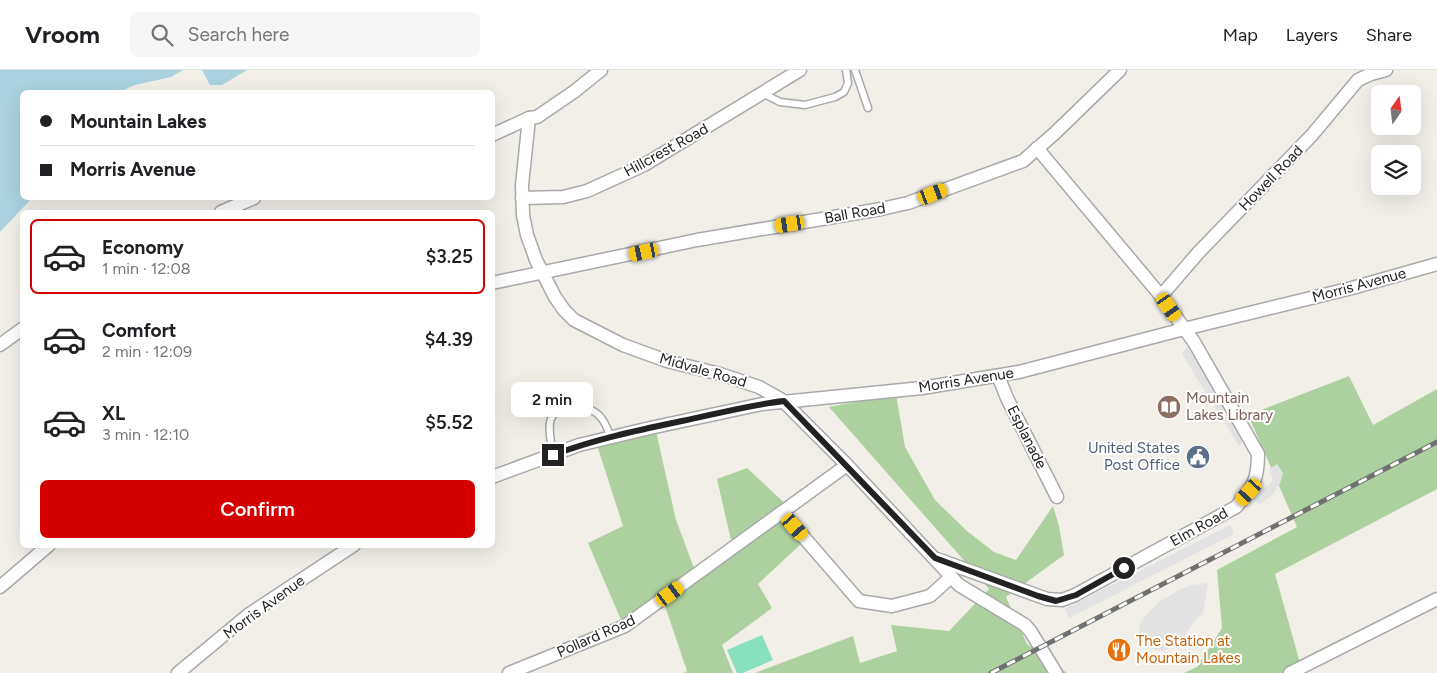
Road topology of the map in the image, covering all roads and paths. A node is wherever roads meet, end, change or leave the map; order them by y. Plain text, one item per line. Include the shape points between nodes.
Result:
1 (601, 70) edge
2 (800, 70) edge
3 (846, 70) edge
4 (855, 70) edge
5 (1120, 70) edge
6 (1386, 70) edge
7 (761, 93) junction
8 (868, 108) dead end
9 (529, 118) junction
10 (495, 134) edge
11 (1037, 148) junction
12 (522, 198) junction
13 (249, 200) edge
14 (226, 210) edge
15 (1437, 264) edge
16 (542, 273) junction
17 (495, 282) edge
18 (1161, 296) junction
19 (1184, 329) junction
20 (20, 330) edge
21 (0, 345) edge
22 (998, 376) junction
23 (784, 401) junction
24 (611, 437) junction
25 (553, 455) junction
26 (847, 465) junction
27 (495, 476) edge
28 (1057, 497) dead end
29 (782, 512) junction
30 (46, 548) edge
31 (349, 548) edge
32 (935, 558) junction
33 (952, 577) junction
34 (0, 587) edge
35 (1437, 599) edge
36 (178, 673) edge
37 (509, 673) edge
38 (1056, 673) edge
39 (1290, 673) edge

1 - 9 street via 537,117
2 - 7 street, Hillcrest Road
3 - 7 lane via 848,82 844,92 835,97 805,105 780,102
4 - 8 lane
5 - 11 street, Ball Road
6 - 18 street, Howell Road via 1358,80 1312,135
7 - 12 street, Hillcrest Road via 644,165 587,191 563,197
9 - 10 street
9 - 12 street, Midvale Road
11 - 16 street, Ball Road via 1022,161 908,203 697,240
11 - 18 street, Elm Road
12 - 16 street, Midvale Road via 527,235
13 - 14 street
15 - 19 street, Morris Avenue
16 - 17 street, Ball Road
16 - 23 street, Midvale Road via 555,297 574,320 623,345 759,387
18 - 19 street, Elm Road
19 - 22 street, Morris Avenue
19 - 32 street, Elm Road via 1258,454 1258,471 1249,492 1236,506 1076,595 1056,601
20 - 21 street
22 - 23 street, Morris Avenue via 922,388
22 - 28 street, Esplanade
23 - 24 street, Morris Avenue
23 - 26 street, Midvale Road
24 - 25 street, Morris Avenue
24 - 25 lane via 597,414 581,406 570,406 551,419
25 - 27 street, Morris Avenue
26 - 29 street, Pollard Road
26 - 32 street, Midvale Road
29 - 33 street via 859,601 892,606 930,596
29 - 37 street, Pollard Road via 625,626
30 - 34 street
31 - 36 street, Morris Avenue via 248,615
32 - 33 street, Midvale Road
33 - 38 street, Midvale Road via 974,595 1025,625
35 - 39 street

